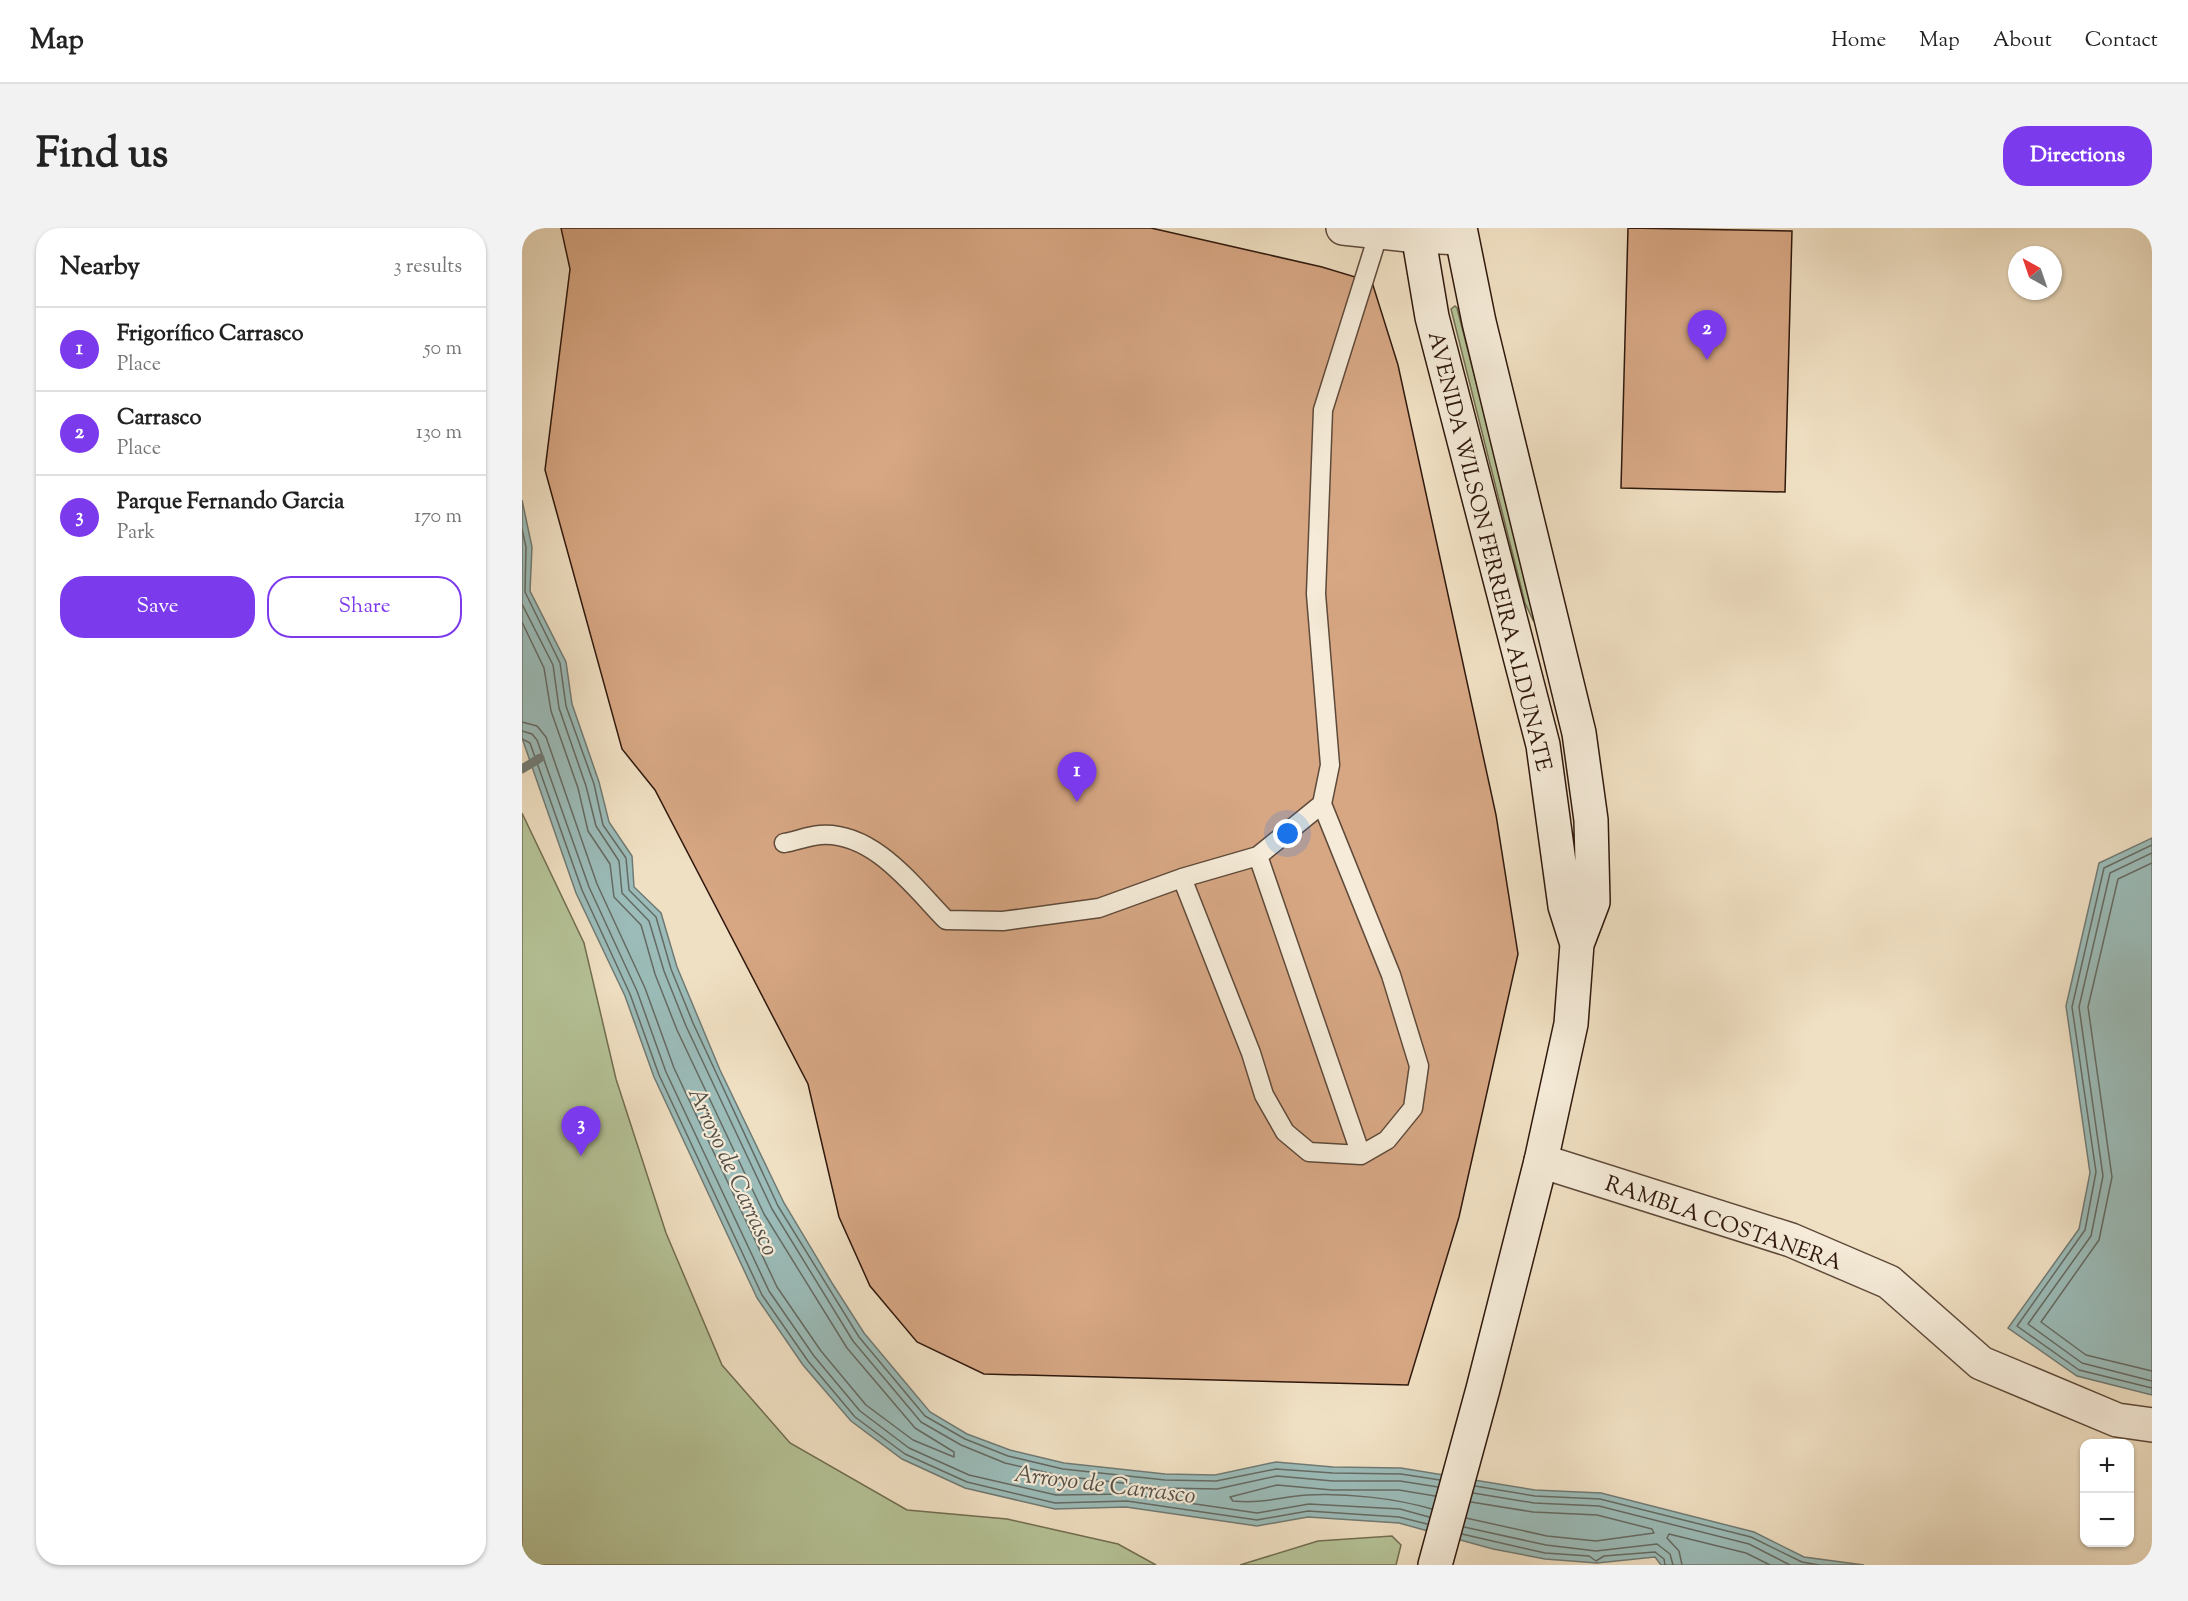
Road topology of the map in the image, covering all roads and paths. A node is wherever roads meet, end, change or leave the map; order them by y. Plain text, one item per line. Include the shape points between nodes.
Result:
1 (1343, 228) edge
2 (1379, 232) junction
3 (1417, 232) edge
4 (1461, 233) edge
5 (1322, 804) junction
6 (784, 843) dead end
7 (1258, 856) junction
8 (1182, 878) junction
9 (1578, 944) junction
10 (1361, 1155) junction
11 (1541, 1161) junction
12 (2152, 1425) edge
13 (1435, 1565) edge

1 - 2 main road
2 - 3 main road
2 - 5 lane via 1323,410 1316,594 1330,765
3 - 4 main road
3 - 9 main road, AVENIDA WILSON FERREIRA ALDUNATE via 1432,317 1543,745 1565,906
4 - 9 main road, AVENIDA WILSON FERREIRA ALDUNATE via 1579,733 1591,820 1593,902
5 - 7 lane
5 - 10 lane via 1391,975 1419,1066 1413,1108 1387,1140
6 - 8 lane via 821,835 852,839 899,871 946,920 1003,921 1099,908
7 - 8 lane
7 - 10 lane
8 - 10 lane via 1264,1095 1285,1132 1309,1152
9 - 11 main road, AVENIDA WILSON FERREIRA ALDUNATE via 1571,1024
11 - 12 main road, RAMBLA COSTANERA via 1791,1240 1889,1282 1981,1363 2117,1420
11 - 13 main road, AVENIDA WILSON FERREIRA ALDUNATE

